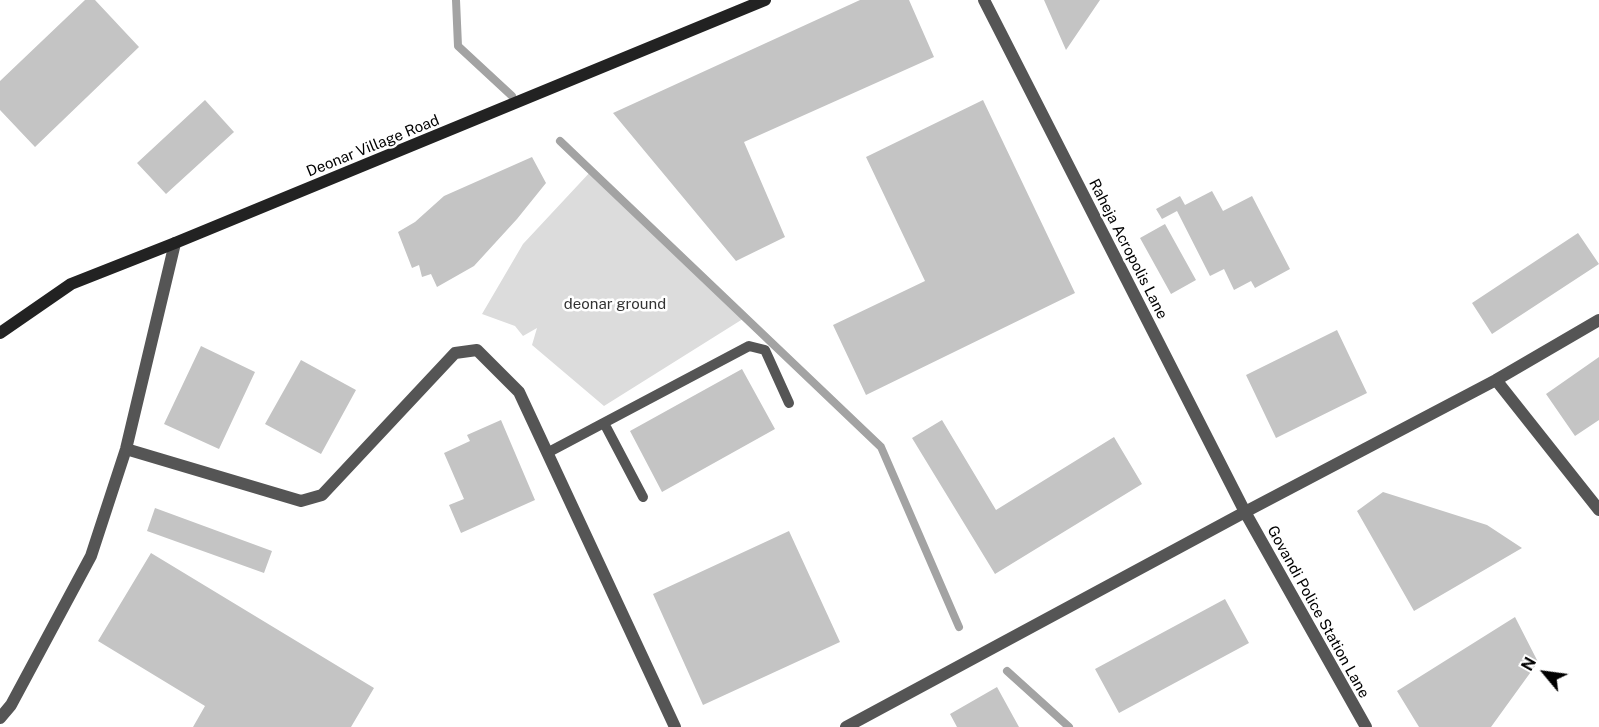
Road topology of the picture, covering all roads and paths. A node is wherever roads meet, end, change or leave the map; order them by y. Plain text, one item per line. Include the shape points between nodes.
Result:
1 (765, 0) edge
2 (984, 0) edge
3 (175, 243) junction
4 (1599, 321) edge
5 (0, 333) edge
6 (1496, 380) junction
7 (789, 403) dead end
8 (604, 423) junction
9 (126, 450) junction
10 (547, 453) junction
11 (643, 497) dead end
12 (1599, 510) edge
13 (1245, 512) junction
14 (0, 718) edge
15 (675, 727) edge
16 (846, 727) edge
17 (1366, 727) edge

1 - 3 main road, Deonar Village Road
2 - 13 street, Raheja Acropolis Lane
3 - 5 main road, Deonar Village Road via 71,284
3 - 9 street
4 - 6 street
6 - 12 street
6 - 13 street
7 - 8 lane via 765,350 749,346
8 - 10 lane
8 - 11 lane
9 - 10 street via 301,501 322,495 454,353 477,350 519,392
9 - 14 street via 91,556 11,705
10 - 15 street
13 - 16 street
13 - 17 street, Govandi Police Station Lane

